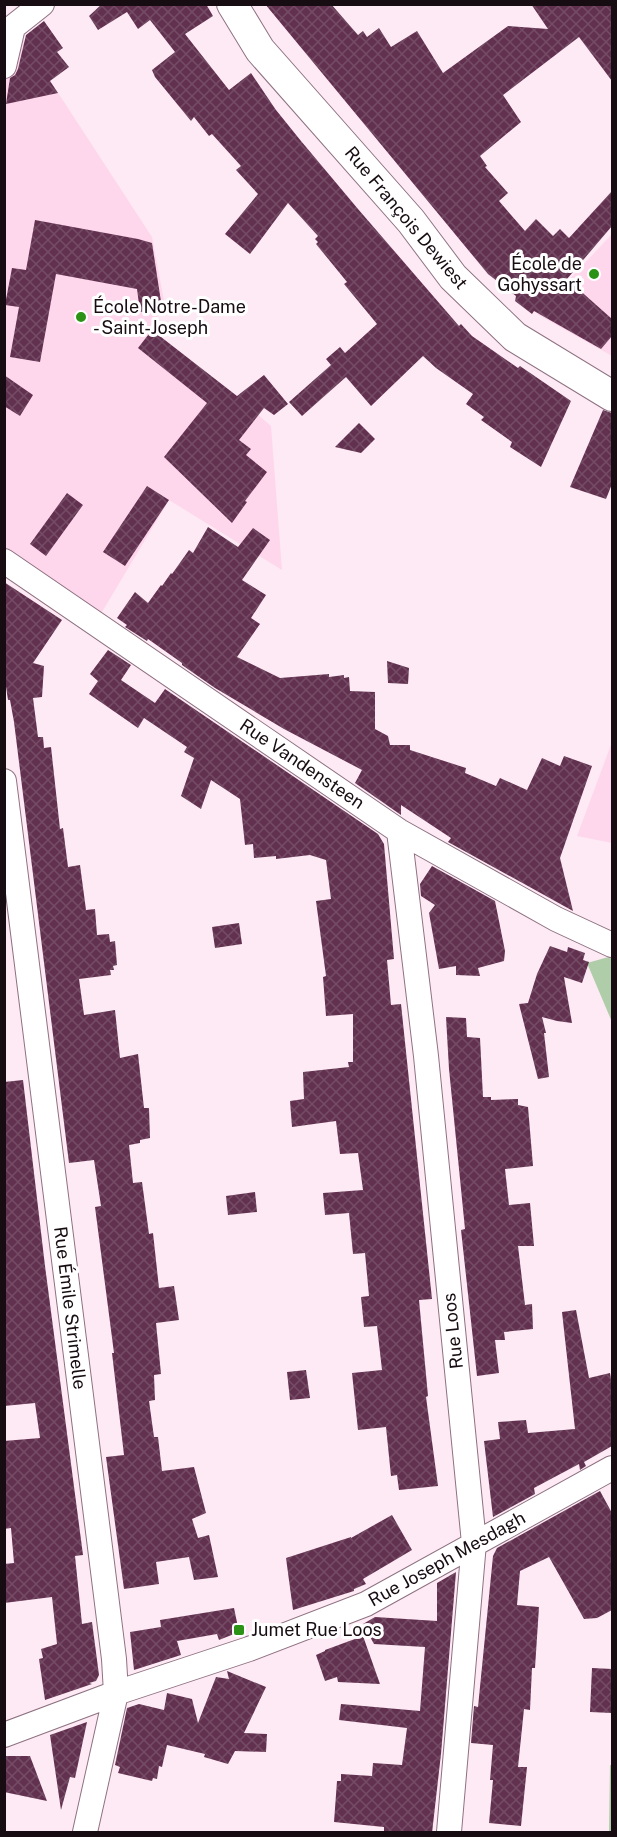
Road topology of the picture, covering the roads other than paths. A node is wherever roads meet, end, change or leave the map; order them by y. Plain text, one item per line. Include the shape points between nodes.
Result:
1 (42, 4) edge
2 (232, 4) edge
3 (4, 66) edge
4 (612, 396) edge
5 (4, 561) edge
6 (4, 781) edge
7 (399, 831) junction
8 (612, 945) edge
9 (612, 1468) edge
10 (474, 1544) junction
11 (116, 1693) junction
12 (4, 1735) edge
13 (85, 1833) edge
14 (449, 1833) edge

1 - 3 street via 13,27
2 - 4 street, Rue François Dewiest via 260,50 411,221 453,277 515,337
5 - 7 street, Rue Vandensteen
6 - 11 street, Rue Émile Strimelle
7 - 8 street, Rue Vandensteen via 556,919
7 - 10 street, Rue Loos via 426,1056
9 - 10 street, Rue Joseph Mesdagh
10 - 11 street, Rue Joseph Mesdagh via 366,1604 249,1649
10 - 14 street, Rue Loos
11 - 12 street, Rue Joseph Mesdagh
11 - 13 street, Rue Émile Strimelle

